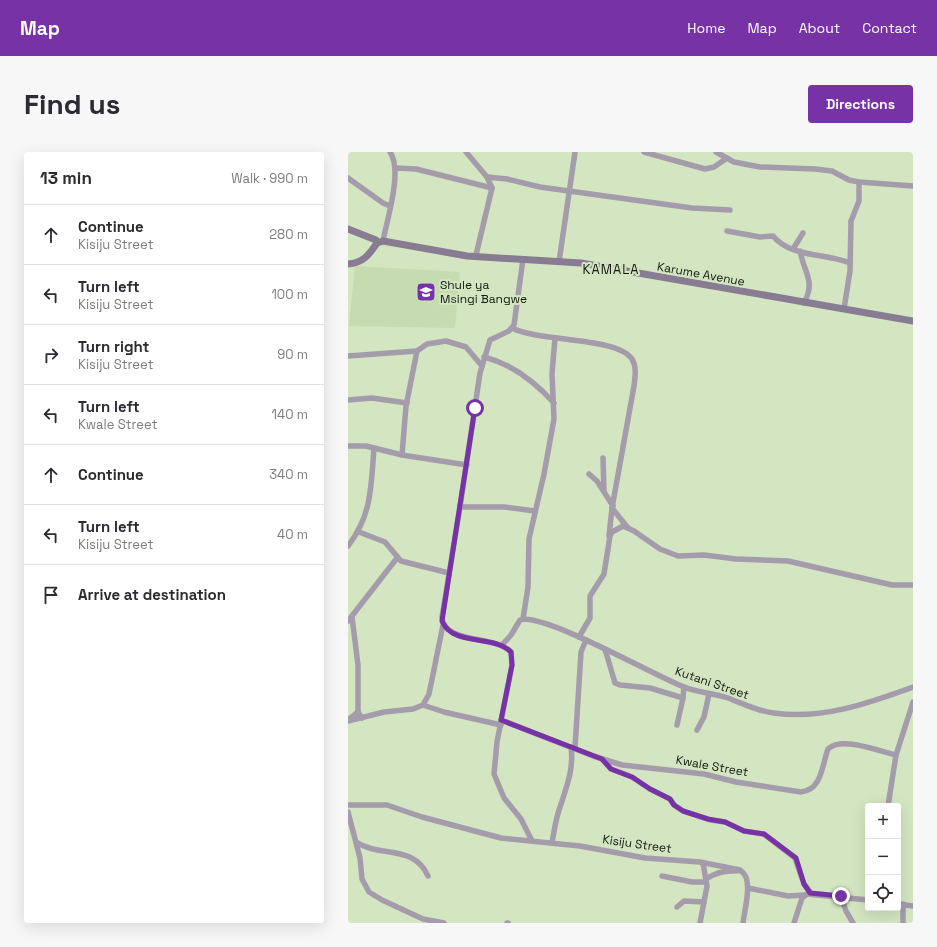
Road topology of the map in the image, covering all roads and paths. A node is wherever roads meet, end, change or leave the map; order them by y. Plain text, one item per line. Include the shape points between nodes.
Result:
1 (390, 152) edge
2 (466, 152) edge
3 (575, 152) edge
4 (644, 152) edge
5 (716, 152) edge
6 (727, 158) junction
7 (395, 168) junction
8 (487, 177) junction
9 (348, 178) edge
10 (859, 182) junction
11 (913, 186) edge
12 (492, 188) junction
13 (570, 190) junction
14 (390, 206) junction
15 (730, 210) dead end
16 (348, 229) edge
17 (727, 231) dead end
18 (803, 233) dead end
19 (380, 242) junction
20 (792, 248) junction
21 (800, 251) junction
22 (476, 255) junction
23 (523, 259) junction
24 (559, 262) junction
25 (850, 263) junction
26 (348, 264) edge
27 (804, 303) junction
28 (844, 309) junction
29 (913, 320) edge
30 (512, 328) junction
31 (555, 338) junction
32 (417, 351) junction
33 (348, 356) edge
34 (484, 357) junction
35 (482, 366) junction
36 (348, 400) edge
37 (407, 402) junction
38 (554, 403) junction
39 (348, 446) edge
40 (374, 448) junction
41 (402, 455) junction
42 (602, 458) dead end
43 (466, 465) junction
44 (590, 474) dead end
45 (604, 491) junction
46 (613, 507) junction
47 (460, 508) junction
48 (535, 511) junction
49 (628, 528) junction
50 (359, 532) junction
51 (609, 539) junction
52 (348, 546) edge
53 (397, 558) junction
54 (449, 573) junction
55 (913, 585) edge
56 (350, 619) edge
57 (523, 619) junction
58 (443, 625) junction
59 (579, 637) junction
60 (586, 640) junction
61 (502, 645) junction
62 (605, 649) junction
63 (684, 687) junction
64 (913, 687) edge
65 (709, 694) junction
66 (683, 698) junction
67 (913, 702) edge
68 (423, 705) junction
69 (358, 712) junction
70 (362, 718) junction
71 (348, 721) edge
72 (501, 722) junction
73 (677, 725) dead end
74 (697, 730) dead end
75 (573, 747) junction
76 (896, 755) junction
77 (602, 759) junction
78 (888, 803) edge
79 (348, 806) edge
80 (348, 816) edge
81 (356, 842) junction
82 (532, 842) junction
83 (552, 843) junction
84 (702, 863) junction
85 (740, 870) junction
86 (428, 876) dead end
87 (662, 876) dead end
88 (706, 880) junction
89 (748, 888) junction
90 (808, 894) junction
91 (841, 896) junction
92 (865, 900) edge
93 (704, 902) junction
94 (901, 904) edge
95 (913, 906) edge
96 (677, 907) dead end
97 (444, 923) edge
98 (700, 923) edge
99 (743, 923) edge
100 (794, 923) edge
101 (853, 923) edge
102 (903, 923) edge

1 - 7 street
2 - 8 street
3 - 13 street
4 - 6 street via 706,169
5 - 6 street
6 - 10 street via 734,162 760,167 832,171
7 - 12 street via 416,169
7 - 14 street
8 - 12 street
8 - 13 street
9 - 14 street
10 - 11 street
10 - 25 street via 859,201 851,221
12 - 22 street
13 - 15 street via 692,208
13 - 24 street
14 - 19 street
16 - 19 street, Karume Avenue
17 - 20 street via 760,237 773,236 777,241
18 - 20 street
19 - 22 street, Karume Avenue
19 - 26 street via 358,263
20 - 21 street
21 - 25 street
21 - 27 street via 810,280 809,294
22 - 23 street, Karume Avenue
23 - 24 street, Karume Avenue
23 - 30 street
24 - 27 street, Karume Avenue via 581,263
25 - 28 street
27 - 28 street, Karume Avenue
28 - 29 street, Karume Avenue
30 - 31 street via 533,336
30 - 34 street via 492,338
31 - 38 street via 552,374
31 - 46 street via 600,343 623,351 633,360 634,386
32 - 33 street
32 - 35 street via 437,342 454,343 470,350
32 - 37 street
34 - 35 street
34 - 38 street via 515,370
35 - 43 street
36 - 37 street via 372,398
37 - 41 street
38 - 48 street via 553,428
39 - 40 street
40 - 41 street
40 - 50 street via 367,511
41 - 43 street
42 - 45 street
43 - 47 street
44 - 45 street
45 - 46 street
46 - 49 street
46 - 51 street
47 - 48 street via 505,507
47 - 54 street
48 - 57 street via 529,539 528,586
49 - 51 street via 618,528 612,532
49 - 55 street via 660,549 678,556 704,555 788,561 892,585
50 - 52 street
50 - 53 street via 385,542
51 - 59 street via 604,574 590,596 590,618
53 - 54 street
53 - 56 street
54 - 58 street
56 - 69 street via 358,665
57 - 59 street, Kutani Street via 549,625
57 - 61 street
58 - 61 street via 452,633
58 - 68 street via 429,694
59 - 60 street, Kutani Street
60 - 62 street, Kutani Street
60 - 75 street via 581,652
61 - 72 street via 511,652 513,658
62 - 63 street, Kutani Street
62 - 66 street via 615,683 620,686 650,688
63 - 65 street, Kutani Street
63 - 66 street
64 - 65 street, Kutani Street via 843,710 796,714 776,714 752,709 728,698
65 - 74 street via 704,717
66 - 73 street
67 - 76 street
68 - 70 street
68 - 72 street, Kwale Street via 444,712
69 - 70 street
69 - 71 street
70 - 71 street
72 - 75 street, Kwale Street
72 - 82 street via 494,767 496,782 504,798 521,819
75 - 77 street, Kwale Street
75 - 83 street via 570,778
76 - 77 street, Kwale Street via 844,743 837,744 828,749 816,784 806,792 736,782 704,774 622,765
76 - 78 street
77 - 90 street via 611,769 632,777 670,799 683,811 725,822 744,831 764,834 796,858
79 - 82 street, Kisiju Street via 387,805 470,831
80 - 81 street
81 - 86 street via 369,848 414,859 423,866
81 - 97 street via 362,879 369,892 423,919
82 - 83 street, Kisiju Street
83 - 84 street, Kisiju Street via 646,858
84 - 85 street, Kisiju Street
84 - 88 street
85 - 88 street via 721,871
85 - 89 street via 745,875
87 - 88 street via 692,882
88 - 93 street
89 - 90 street via 788,896
89 - 99 street
90 - 91 street
90 - 100 street
91 - 92 street
91 - 101 street
93 - 96 street via 684,901
93 - 98 street
94 - 95 street
94 - 102 street

